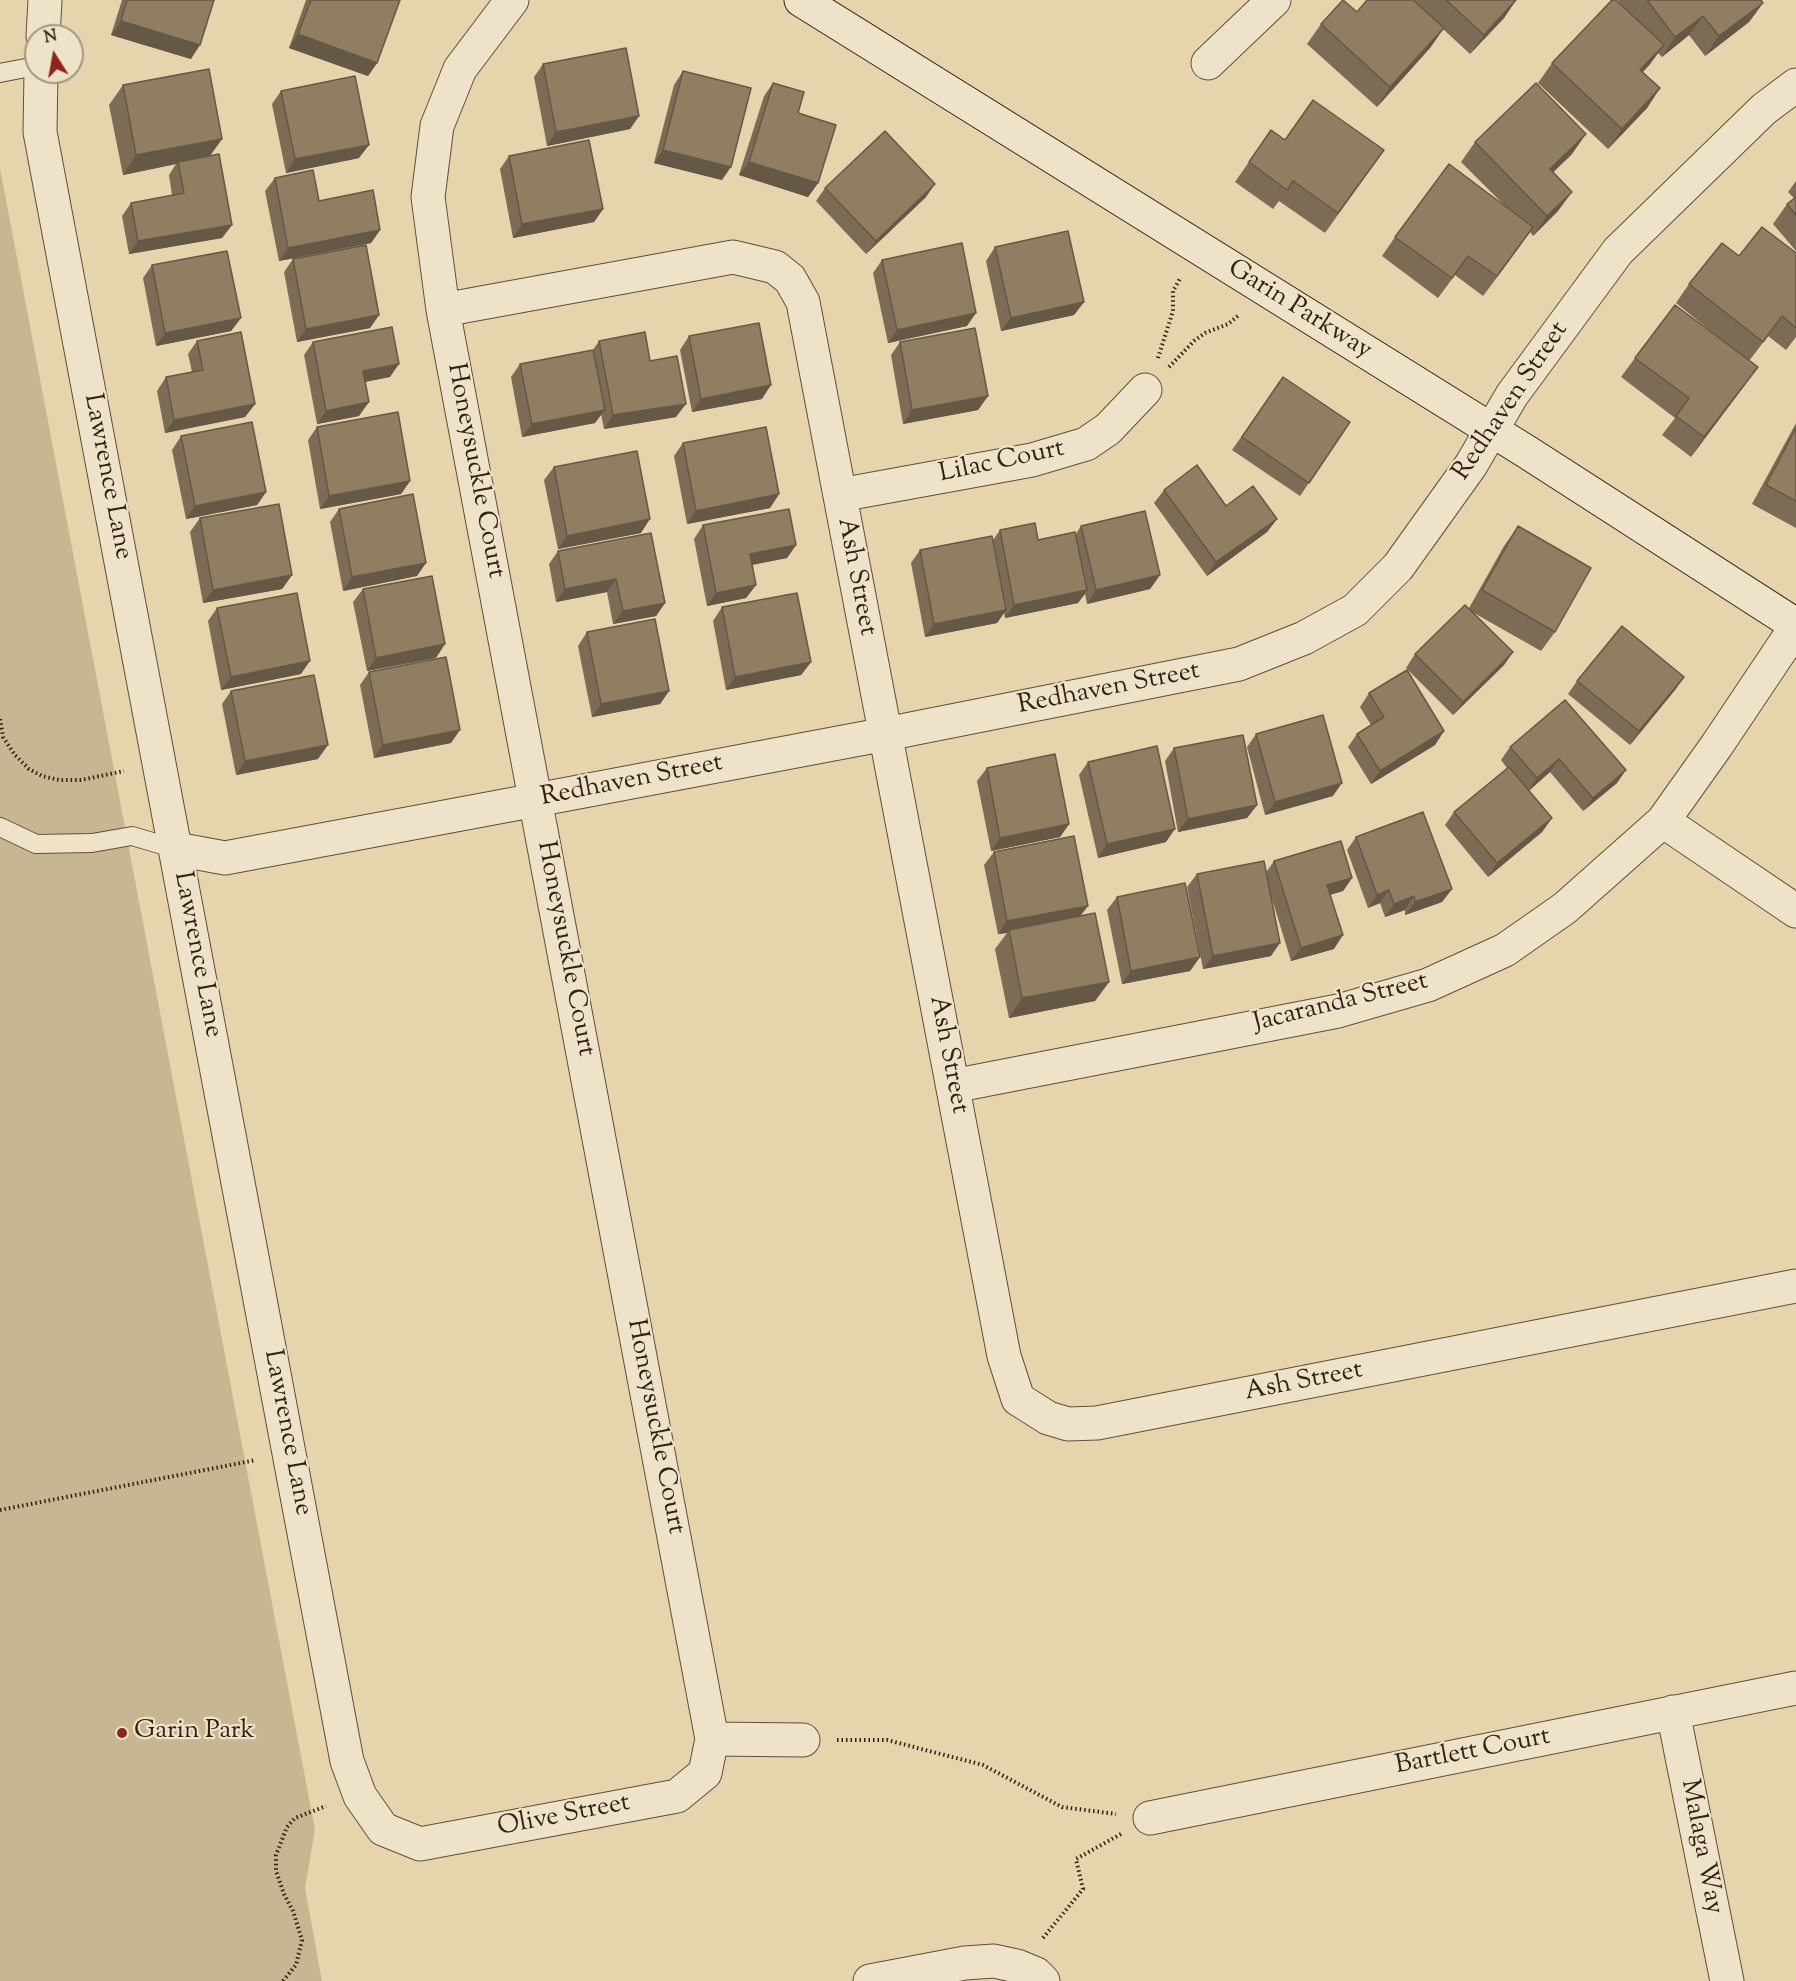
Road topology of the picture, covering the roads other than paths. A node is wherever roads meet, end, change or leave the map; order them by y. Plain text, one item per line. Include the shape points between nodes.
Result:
1 (45, 0) edge
2 (512, 0) edge
3 (801, 0) edge
4 (1274, 0) edge
5 (44, 24) edge
6 (1208, 63) dead end
7 (24, 68) edge
8 (0, 73) edge
9 (41, 84) edge
10 (1796, 85) edge
11 (443, 310) junction
12 (1147, 389) road end
13 (1491, 430) junction
14 (840, 495) junction
15 (1796, 626) edge
16 (886, 734) junction
17 (536, 800) junction
18 (1662, 821) junction
19 (0, 827) edge
20 (176, 849) junction
21 (1796, 911) edge
22 (953, 1086) junction
23 (1796, 1286) edge
24 (1796, 1688) edge
25 (1673, 1712) junction
26 (712, 1739) junction
27 (803, 1740) road end
28 (1150, 1818) road end
29 (383, 1829) joint
30 (1030, 1974) edge
31 (870, 1981) edge
32 (1727, 1981) edge

1 - 5 street
2 - 11 street, Honeysuckle Court via 460,69 437,126 428,197
3 - 13 street, Garin Parkway
4 - 6 street
7 - 8 lane
9 - 20 street, Lawrence Lane via 40,132
10 - 13 street, Redhaven Street via 1764,109 1618,251 1512,395
11 - 14 street, Ash Street via 733,257 775,267 790,279 802,302
11 - 17 street, Honeysuckle Court
12 - 14 street, Lilac Court via 1108,429 1086,444 1032,460
13 - 15 street, Garin Parkway
13 - 16 street, Redhaven Street via 1471,465 1398,567 1355,610 1304,638 1239,664
14 - 16 street, Ash Street
15 - 18 street, Jacaranda Street via 1718,745
16 - 17 street, Redhaven Street
16 - 22 street, Ash Street
17 - 20 street, Redhaven Street via 225,858
17 - 26 street, Honeysuckle Court
18 - 21 street
18 - 22 street, Jacaranda Street via 1565,909 1505,950 1428,985 1338,1011
19 - 20 lane via 36,844 92,843 132,836
20 - 29 street, Lawrence Lane via 347,1761 360,1796
22 - 23 street, Ash Street via 1011,1380 1018,1398 1048,1418 1068,1424 1097,1423
24 - 25 street, Bartlett Court
25 - 28 street, Bartlett Court
25 - 32 street, Malaga Way
26 - 27 street
26 - 29 street, Olive Street via 705,1773 677,1796 420,1844
30 - 31 street via 994,1961

